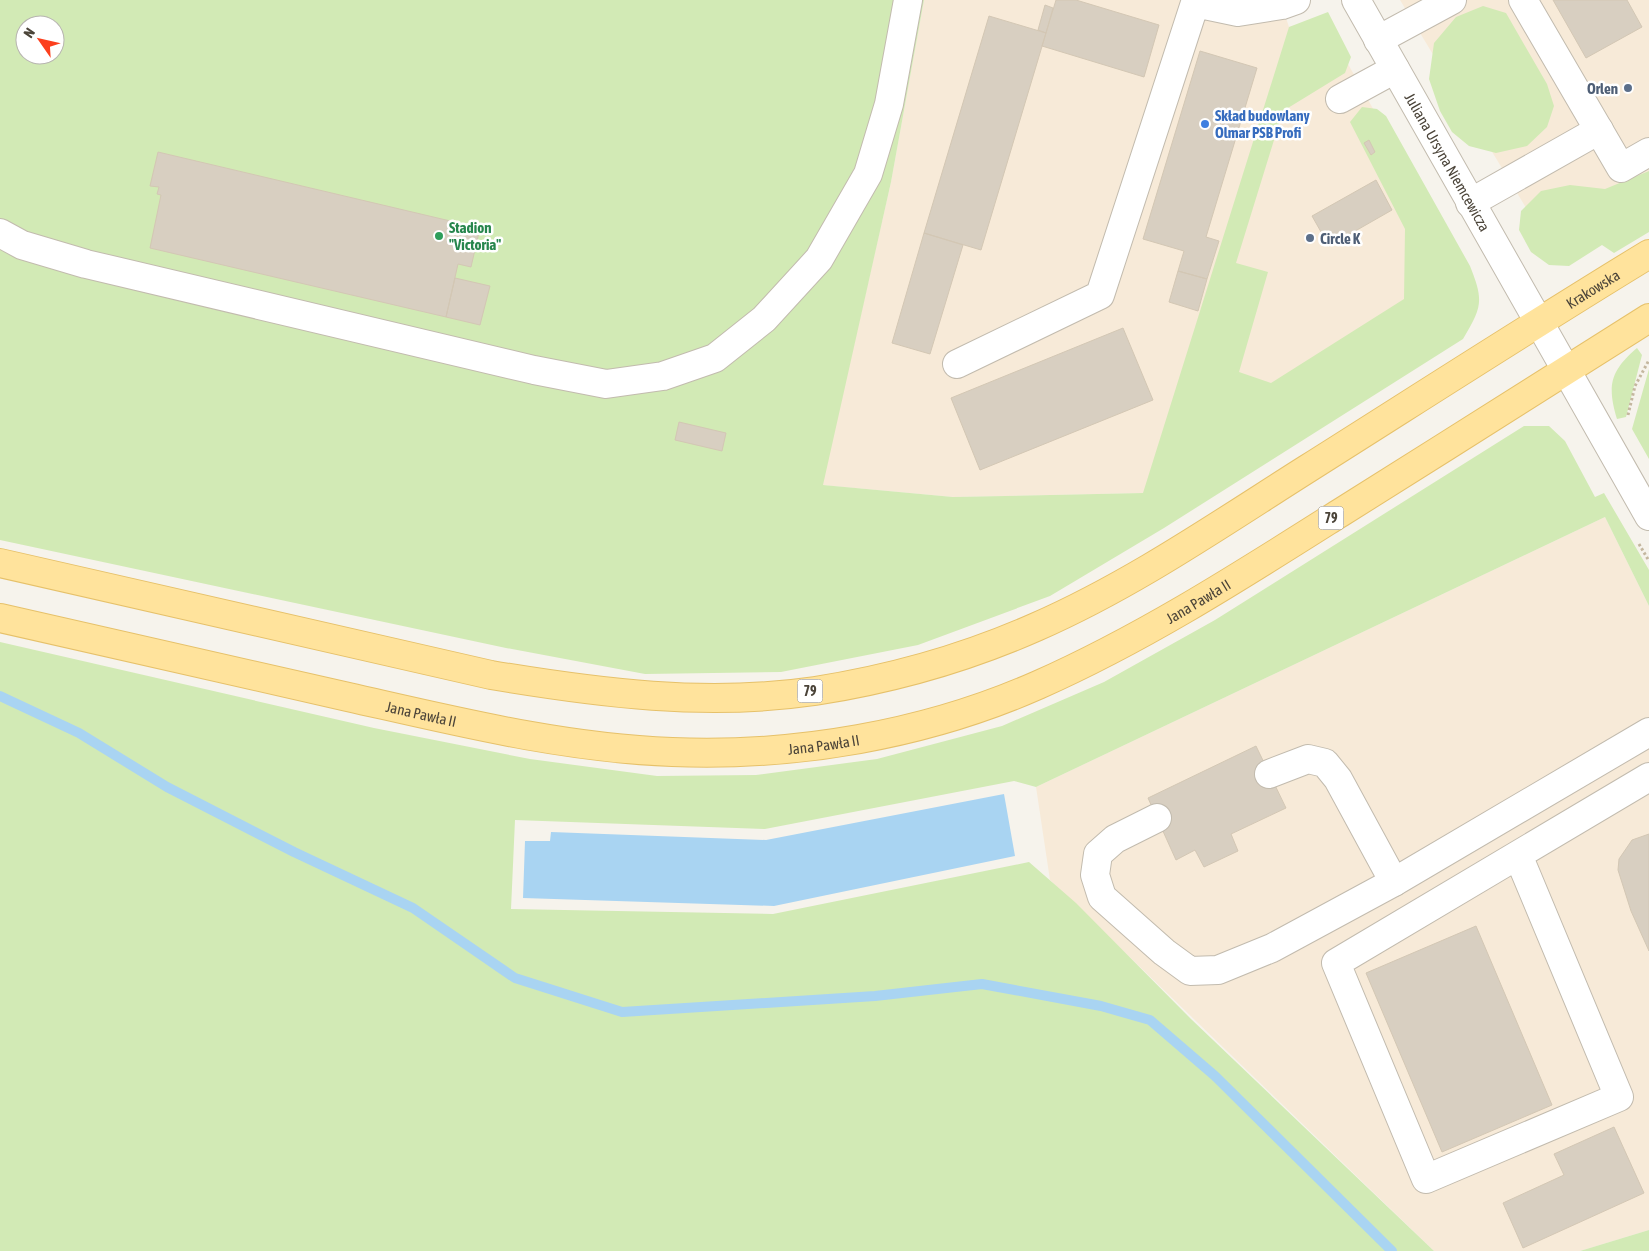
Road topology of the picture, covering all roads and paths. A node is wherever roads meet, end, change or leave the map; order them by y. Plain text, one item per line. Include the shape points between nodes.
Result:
1 (908, 0) edge
2 (1296, 0) edge
3 (1356, 0) edge
4 (1452, 0) edge
5 (1523, 0) edge
6 (1191, 2) edge
7 (1378, 40) junction
8 (1395, 70) junction
9 (1340, 99) dead end
10 (1599, 130) junction
11 (1649, 152) edge
12 (1470, 203) junction
13 (0, 233) edge
14 (1649, 254) edge
15 (1649, 318) edge
16 (1538, 324) junction
17 (1649, 360) edge
18 (957, 364) dead end
19 (1565, 371) junction
20 (1628, 421) dead end
21 (1649, 516) edge
22 (0, 563) edge
23 (0, 618) edge
24 (1649, 732) edge
25 (1270, 774) dead end
26 (1649, 777) edge
27 (1157, 818) dead end
28 (1518, 855) junction
29 (1394, 882) junction

1 - 13 street via 889,104 868,174 819,259 764,319 715,358 662,376 606,384 534,370 86,264 22,245
2 - 6 street via 1238,12
3 - 7 street, Juliana Ursyna Niemcewicza
4 - 7 street
5 - 10 street
6 - 18 street via 1100,296
7 - 8 street, Juliana Ursyna Niemcewicza
8 - 9 street
8 - 12 street, Juliana Ursyna Niemcewicza
10 - 11 street via 1621,168
10 - 12 street
12 - 16 street, Juliana Ursyna Niemcewicza
14 - 16 main road, Krakowska / 79
15 - 19 main road, 79
16 - 19 street, Juliana Ursyna Niemcewicza
16 - 22 main road, 79 via 1139,573 1056,617 977,651 921,669 812,691 744,698 675,699 569,688 491,675
17 - 20 path via 1635,386
19 - 21 street
19 - 23 main road, Jana Pawła II / 79 via 1268,558 1114,648 996,702 926,724 856,739 789,749 704,753 607,748 478,726
24 - 29 street
25 - 29 street via 1308,759 1324,764 1338,779
26 - 28 street
27 - 29 street via 1114,839 1098,854 1095,876 1102,897 1164,952 1190,970 1218,970 1272,948
28 - 28 street via 1619,1097 1426,1179 1336,963

